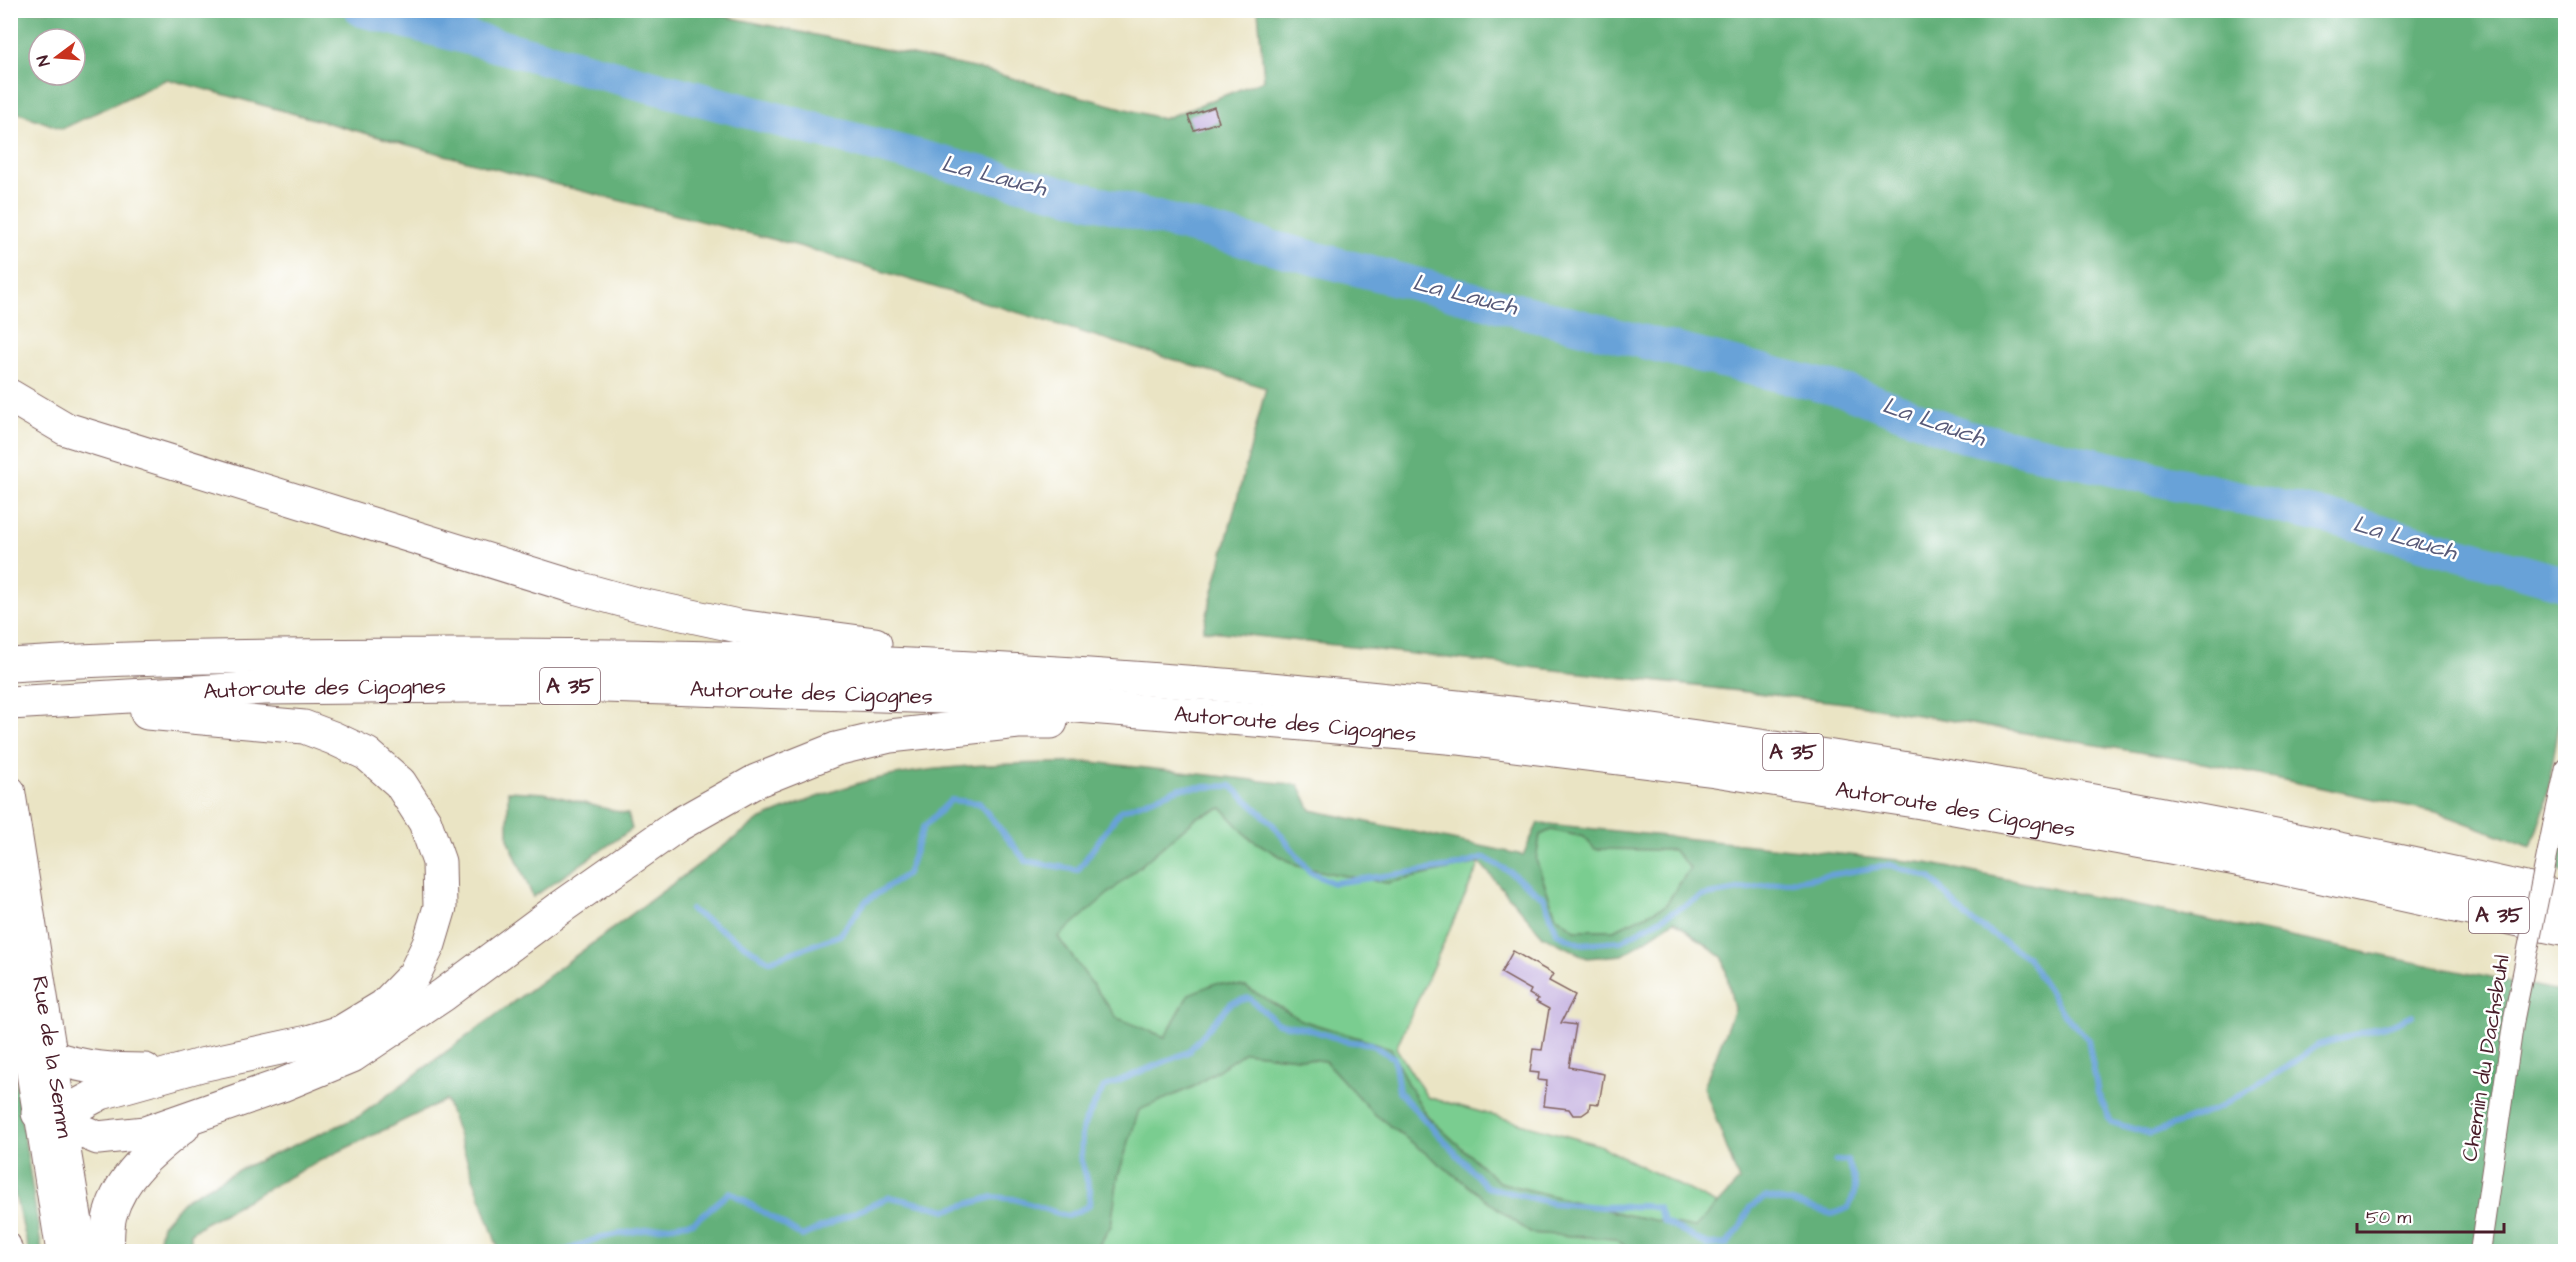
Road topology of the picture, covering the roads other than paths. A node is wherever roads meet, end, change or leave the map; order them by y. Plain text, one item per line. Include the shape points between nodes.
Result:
1 (10, 396) edge
2 (10, 665) edge
3 (938, 665) junction
4 (10, 703) edge
5 (1129, 711) junction
6 (10, 714) edge
7 (2565, 767) edge
8 (10, 792) edge
9 (2565, 898) edge
10 (2565, 930) edge
11 (10, 938) edge
12 (52, 1057) junction
13 (201, 1065) junction
14 (199, 1115) junction
15 (47, 1122) junction
16 (10, 1243) edge
17 (13, 1251) edge
18 (60, 1251) edge
19 (84, 1251) edge
20 (107, 1251) edge
21 (2480, 1251) edge

1 - 3 highway via 66,429 578,588 738,627 916,650
2 - 3 highway, Autoroute des Cigognes / A 35 via 267,656 547,655
3 - 9 highway, Autoroute des Cigognes / A 35 via 1436,705 1719,742 1928,772 2258,831
4 - 5 highway, Autoroute des Cigognes / A 35 via 265,688 574,686 974,698
5 - 10 highway, Autoroute des Cigognes / A 35 via 1458,738 1922,802 2253,862
5 - 14 highway via 1081,721 1017,722 890,736 836,749 756,781 678,825 443,995 351,1056
6 - 13 highway via 25,717 153,713 304,727 367,754 400,783 425,822 439,862 440,907 414,975 384,1006 341,1032
7 - 21 street, Chemin du Dachsbuhl, bridge via 2514,1018
8 - 12 main road, Rue de la Semm
11 - 15 main road, Rue de la Semm
12 - 13 highway via 103,1069
12 - 15 main road, Rue de la Semm
13 - 15 highway via 101,1093
14 - 15 highway via 145,1133 98,1138
14 - 20 highway via 151,1151 123,1184 110,1216
15 - 18 main road, Rue de la Semm
15 - 19 main road, Rue de la Semm
16 - 17 street

